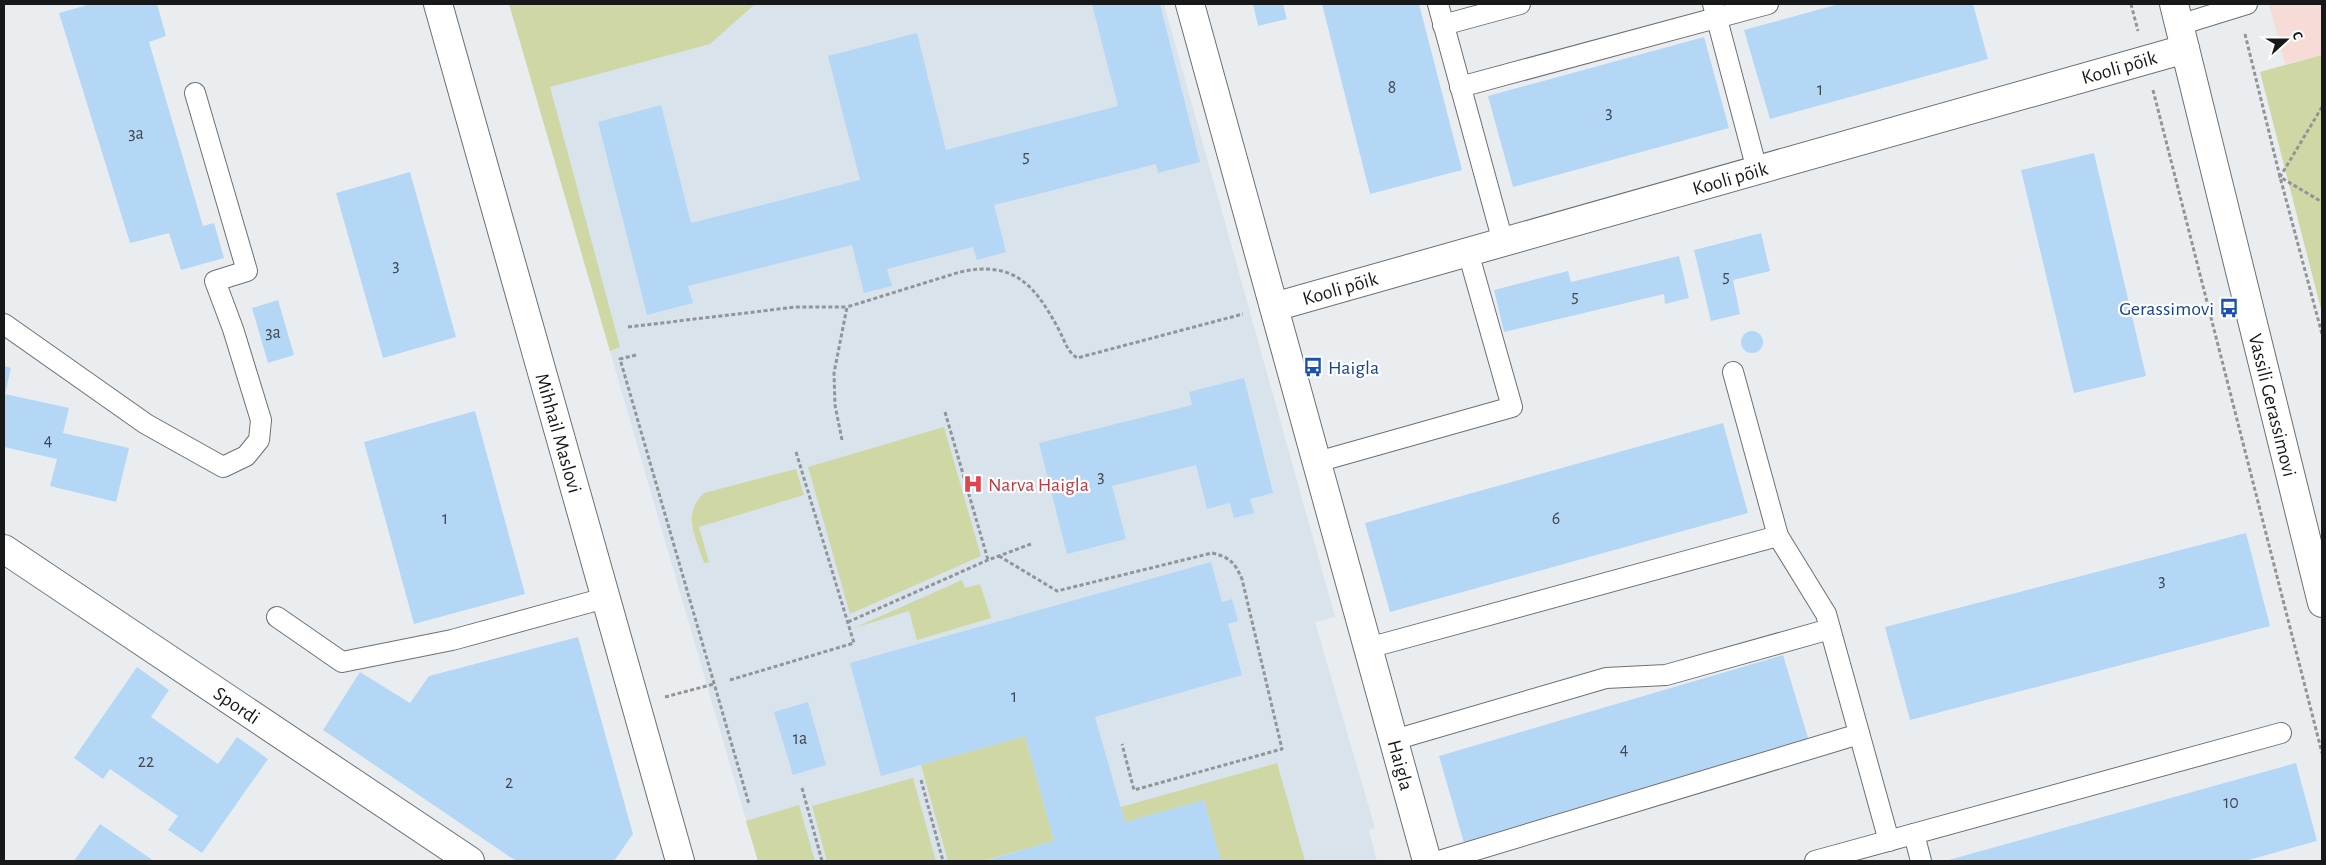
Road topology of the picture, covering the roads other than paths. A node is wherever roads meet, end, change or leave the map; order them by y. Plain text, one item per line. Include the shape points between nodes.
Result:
1 (438, 4) edge
2 (1190, 4) edge
3 (1438, 4) edge
4 (1520, 4) edge
5 (1768, 4) edge
6 (2243, 5) edge
7 (1714, 11) edge
8 (1444, 25) junction
9 (2179, 26) edge
10 (1460, 87) junction
11 (195, 93) dead end
12 (1758, 170) junction
13 (1503, 242) junction
14 (1468, 252) junction
15 (1274, 307) junction
16 (4, 324) edge
17 (1733, 372) dead end
18 (1317, 462) junction
19 (1778, 536) junction
20 (4, 549) edge
21 (605, 598) junction
22 (2322, 603) edge
23 (278, 617) dead end
24 (1830, 629) junction
25 (1368, 648) junction
26 (2281, 733) dead end
27 (1859, 734) junction
28 (1394, 740) junction
29 (1914, 834) junction
30 (1889, 841) junction
31 (1866, 855) edge
32 (470, 861) edge
33 (680, 861) edge
34 (1427, 861) edge
35 (1439, 861) edge
36 (1815, 861) edge
37 (1922, 861) edge

1 - 21 street, Mihhail Maslovi
2 - 15 street, Haigla
3 - 8 lane
4 - 8 lane
5 - 7 lane
6 - 9 lane
7 - 10 lane
7 - 12 lane
8 - 10 lane
9 - 12 street, Kooli põik via 2145,60
9 - 22 street, Vassili Gerassimovi
10 - 13 lane
11 - 16 lane via 247,271 215,282 261,420 259,440 246,456 223,466 146,424
12 - 13 street, Kooli põik
13 - 14 street, Kooli põik
14 - 15 street, Kooli põik
14 - 18 lane via 1512,407
15 - 18 street, Haigla
17 - 19 lane
18 - 25 street, Haigla
19 - 24 lane via 1826,614
19 - 25 lane
20 - 32 street, Spordi
21 - 23 lane via 452,640 342,662
21 - 33 street, Mihhail Maslovi
24 - 27 lane
24 - 28 lane via 1666,675 1606,678
25 - 28 street, Haigla
26 - 29 lane
27 - 30 lane
27 - 35 lane
28 - 34 street, Haigla
29 - 30 lane
29 - 37 lane
30 - 31 lane
31 - 36 lane

